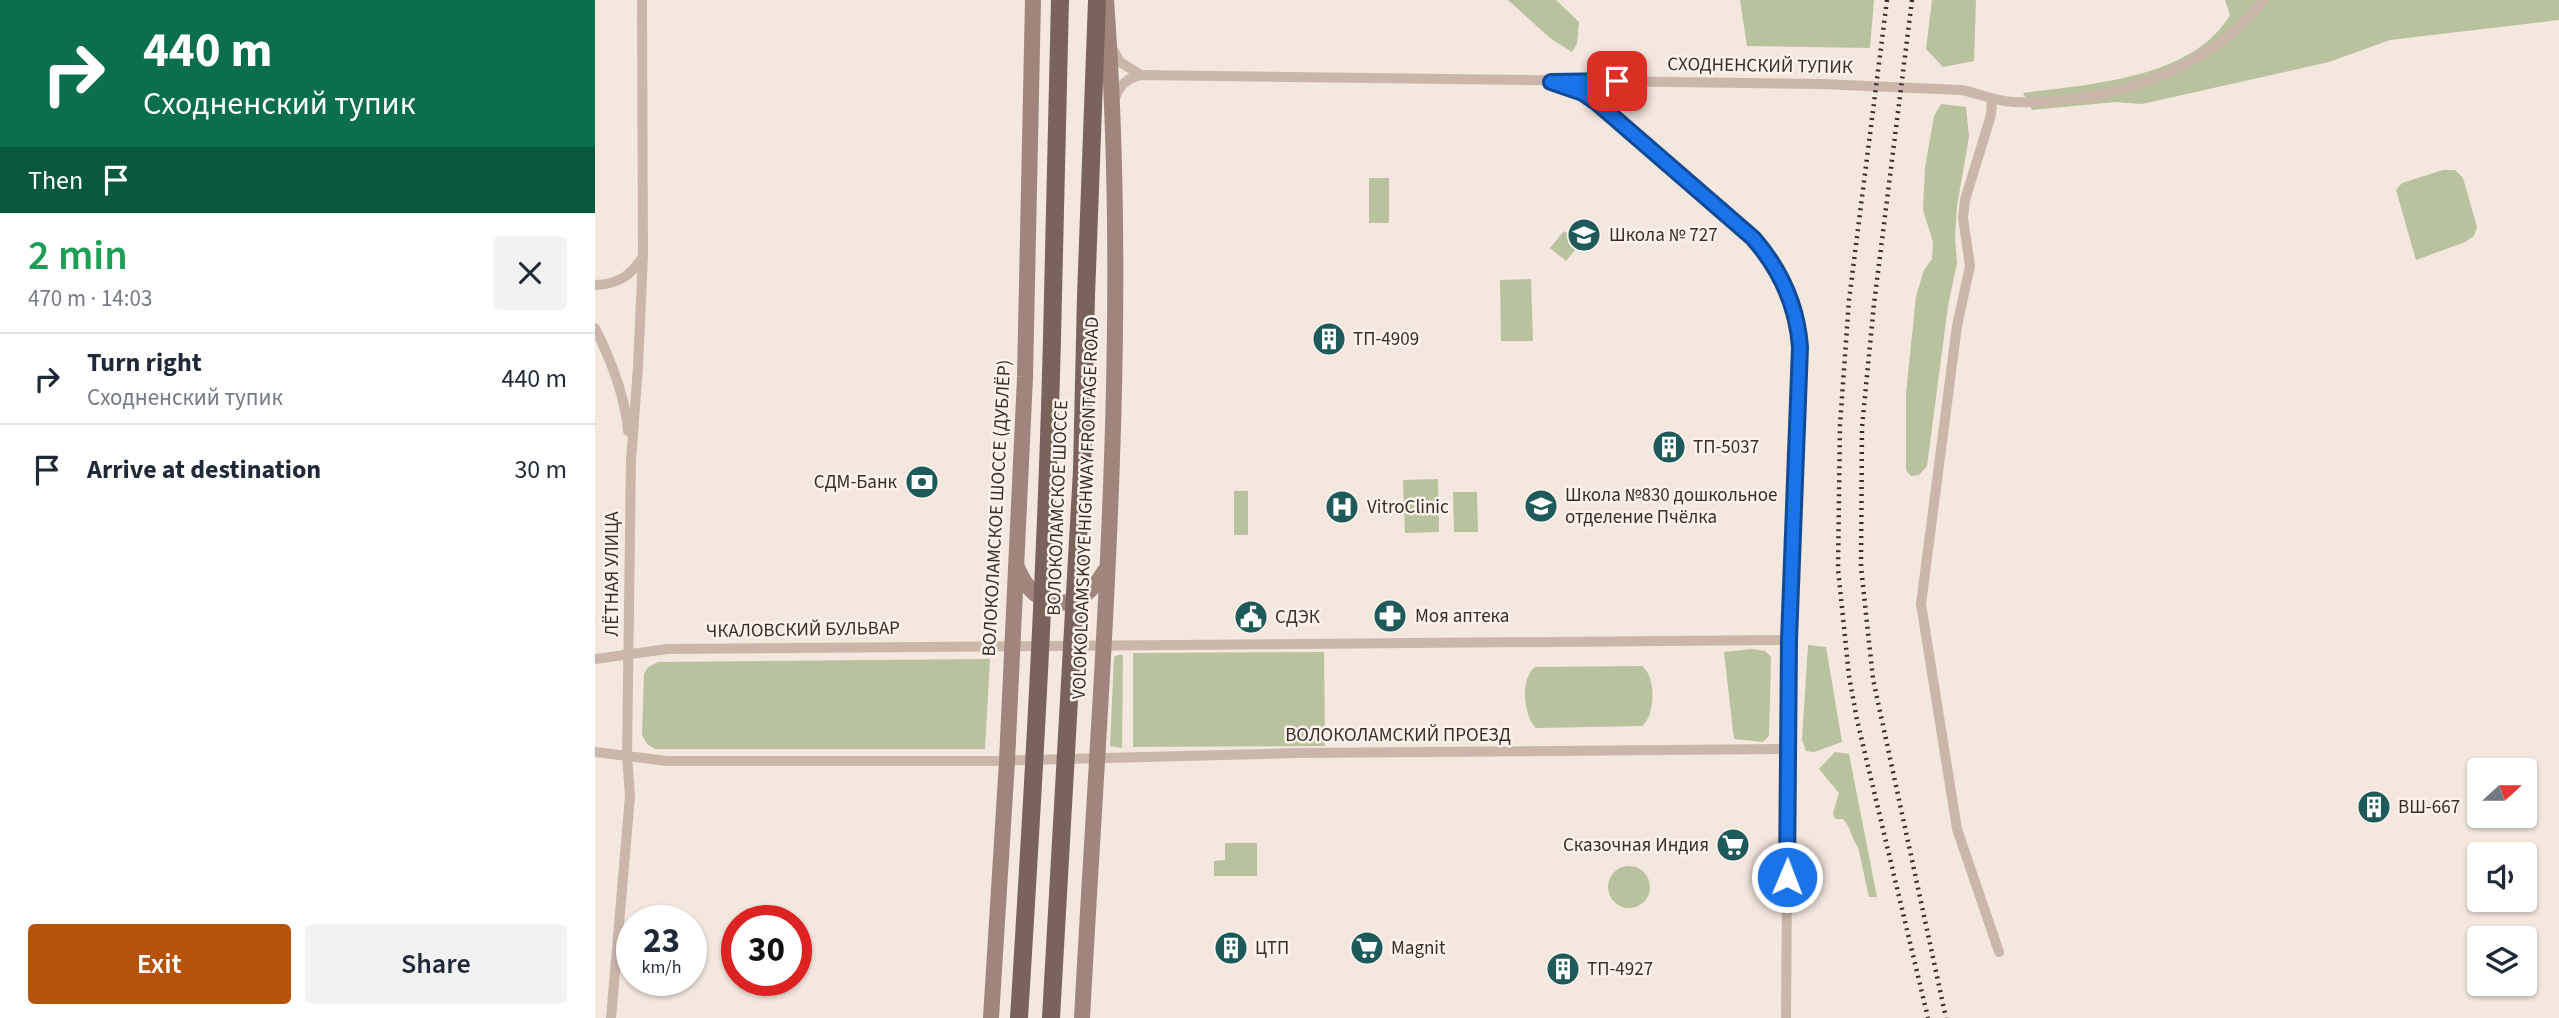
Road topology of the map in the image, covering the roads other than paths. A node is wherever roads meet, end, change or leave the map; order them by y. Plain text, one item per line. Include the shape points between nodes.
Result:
1 (642, 0) edge
2 (1033, 0) edge
3 (1059, 0) edge
4 (1097, 0) edge
5 (1106, 0) edge
6 (2263, 0) edge
7 (1109, 39) junction
8 (1141, 75) junction
9 (1551, 82) junction
10 (1992, 100) junction
11 (1111, 114) junction
12 (643, 256) junction
13 (595, 285) edge
14 (595, 328) edge
15 (631, 460) junction
16 (1016, 565) junction
17 (1106, 569) junction
18 (1789, 640) junction
19 (1012, 645) junction
20 (1102, 645) junction
21 (630, 654) junction
22 (595, 659) edge
23 (1789, 749) junction
24 (595, 752) edge
25 (627, 756) junction
26 (1097, 758) junction
27 (1007, 761) junction
28 (1999, 953) dead end
29 (611, 1018) edge
30 (991, 1018) edge
31 (1019, 1018) edge
32 (1051, 1018) edge
33 (1082, 1018) edge
34 (1786, 1018) edge

1 - 12 street, ЛЁТНАЯ УЛИЦА
2 - 16 street, ВОЛОКОЛАМСКОЕ ШОССЕ (ДУБЛЁР)
3 - 31 main road, ВОЛОКОЛАМСКОЕ ШОССЕ, bridge via 1050,467
4 - 32 main road, ВОЛОКОЛАМСКОЕ ШОССЕ, bridge via 1081,496
5 - 7 street, VOLOKOLOAMSKOYE HIGHWAY FRONTAGE ROAD
6 - 10 street, СХОДНЕНСКИЙ ТУПИК via 2248,20 2220,43 2180,68 2090,95
7 - 8 street via 1120,62
7 - 11 street, VOLOKOLOAMSKOYE HIGHWAY FRONTAGE ROAD
8 - 9 street, СХОДНЕНСКИЙ ТУПИК
8 - 11 street via 1121,86
9 - 10 street, СХОДНЕНСКИЙ ТУПИК via 1884,86 1972,92
9 - 18 street via 1596,102 1734,220 1768,255 1787,292 1800,347
10 - 28 street via 1965,200 1970,266 1957,326 1920,604 1957,829
11 - 17 street, VOLOKOLOAMSKOYE HIGHWAY FRONTAGE ROAD via 1116,282
12 - 13 street via 617,283
12 - 15 street, ЛЁТНАЯ УЛИЦА
14 - 15 street via 620,389
15 - 21 street, ЛЁТНАЯ УЛИЦА
16 - 17 street via 1029,589 1056,603 1086,596
16 - 19 street, ВОЛОКОЛАМСКОЕ ШОССЕ (ДУБЛЁР)
17 - 20 street, VOLOKOLOAMSKOYE HIGHWAY FRONTAGE ROAD
18 - 20 street
18 - 23 street
19 - 20 street
19 - 21 street, ЧКАЛОВСКИЙ БУЛЬВАР via 667,649
19 - 27 street, ВОЛОКОЛАМСКОЕ ШОССЕ (ДУБЛЁР)
20 - 26 street, VOLOKOLOAMSKOYE HIGHWAY FRONTAGE ROAD
21 - 22 street, ЧКАЛОВСКИЙ БУЛЬВАР
21 - 25 street, ЛЁТНАЯ УЛИЦА
23 - 26 street, ВОЛОКОЛАМСКИЙ ПРОЕЗД
23 - 34 street
24 - 25 street
25 - 27 street via 667,761
25 - 29 street, ЛЁТНАЯ УЛИЦА via 629,796
26 - 27 street, ВОЛОКОЛАМСКИЙ ПРОЕЗД
26 - 33 street, VOLOKOLOAMSKOYE HIGHWAY FRONTAGE ROAD
27 - 30 street, ВОЛОКОЛАМСКОЕ ШОССЕ (ДУБЛЁР)

